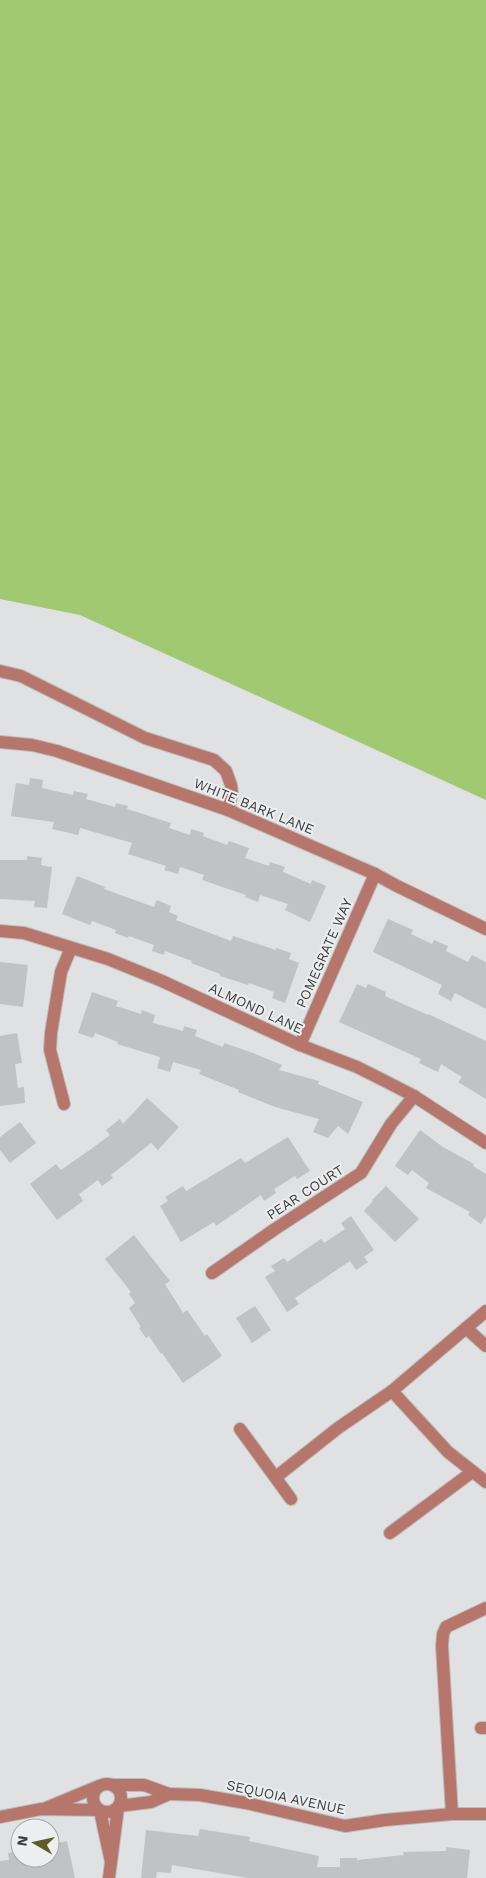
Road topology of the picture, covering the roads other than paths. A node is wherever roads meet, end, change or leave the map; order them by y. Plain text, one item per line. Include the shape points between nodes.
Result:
1 (0, 671) edge
2 (0, 742) edge
3 (228, 810) junction
4 (375, 874) junction
5 (486, 929) edge
6 (0, 931) edge
7 (71, 948) junction
8 (300, 1045) junction
9 (414, 1096) junction
10 (64, 1104) dead end
11 (486, 1143) edge
12 (212, 1273) dead end
13 (486, 1311) edge
14 (466, 1328) junction
15 (486, 1346) edge
16 (392, 1391) junction
17 (240, 1429) dead end
18 (472, 1472) junction
19 (276, 1477) junction
20 (486, 1482) edge
21 (291, 1499) dead end
22 (390, 1533) dead end
23 (486, 1608) edge
24 (112, 1785) junction
25 (99, 1786) junction
26 (169, 1794) junction
27 (118, 1807) junction
28 (42, 1809) junction
29 (100, 1810) junction
30 (452, 1814) junction
31 (486, 1814) edge
32 (0, 1817) edge
33 (111, 1862) junction
34 (109, 1878) edge

1 - 3 street via 21,676 145,738 214,760 226,771 231,785
2 - 3 street, WHITE BARK LANE via 57,751
3 - 4 street, WHITE BARK LANE
4 - 5 street, WHITE BARK LANE
4 - 8 street, POMEGRATE WAY
6 - 7 street, ALMOND LANE via 24,933
7 - 8 street, ALMOND LANE via 162,981
7 - 10 street via 62,972 50,1050
8 - 9 street, ALMOND LANE via 357,1067
9 - 11 street, ALMOND LANE
9 - 12 street, PEAR COURT via 391,1124 361,1173
13 - 14 street
14 - 15 street
14 - 16 street
16 - 18 street via 448,1452
16 - 19 street
17 - 19 street
18 - 20 street
18 - 22 street
19 - 21 street
23 - 30 street via 446,1627 443,1634
24 - 25 street
24 - 26 street, SEQUOIA AVENUE via 144,1785
24 - 27 street via 121,1794
25 - 28 street
25 - 29 street via 93,1803
26 - 27 street, SEQUOIA AVENUE via 151,1802
26 - 30 street, SEQUOIA AVENUE via 200,1795 246,1803 345,1826
27 - 29 street via 108,1813
27 - 33 street
28 - 29 street
28 - 32 street
29 - 33 street
30 - 31 street, SEQUOIA AVENUE
33 - 34 street

